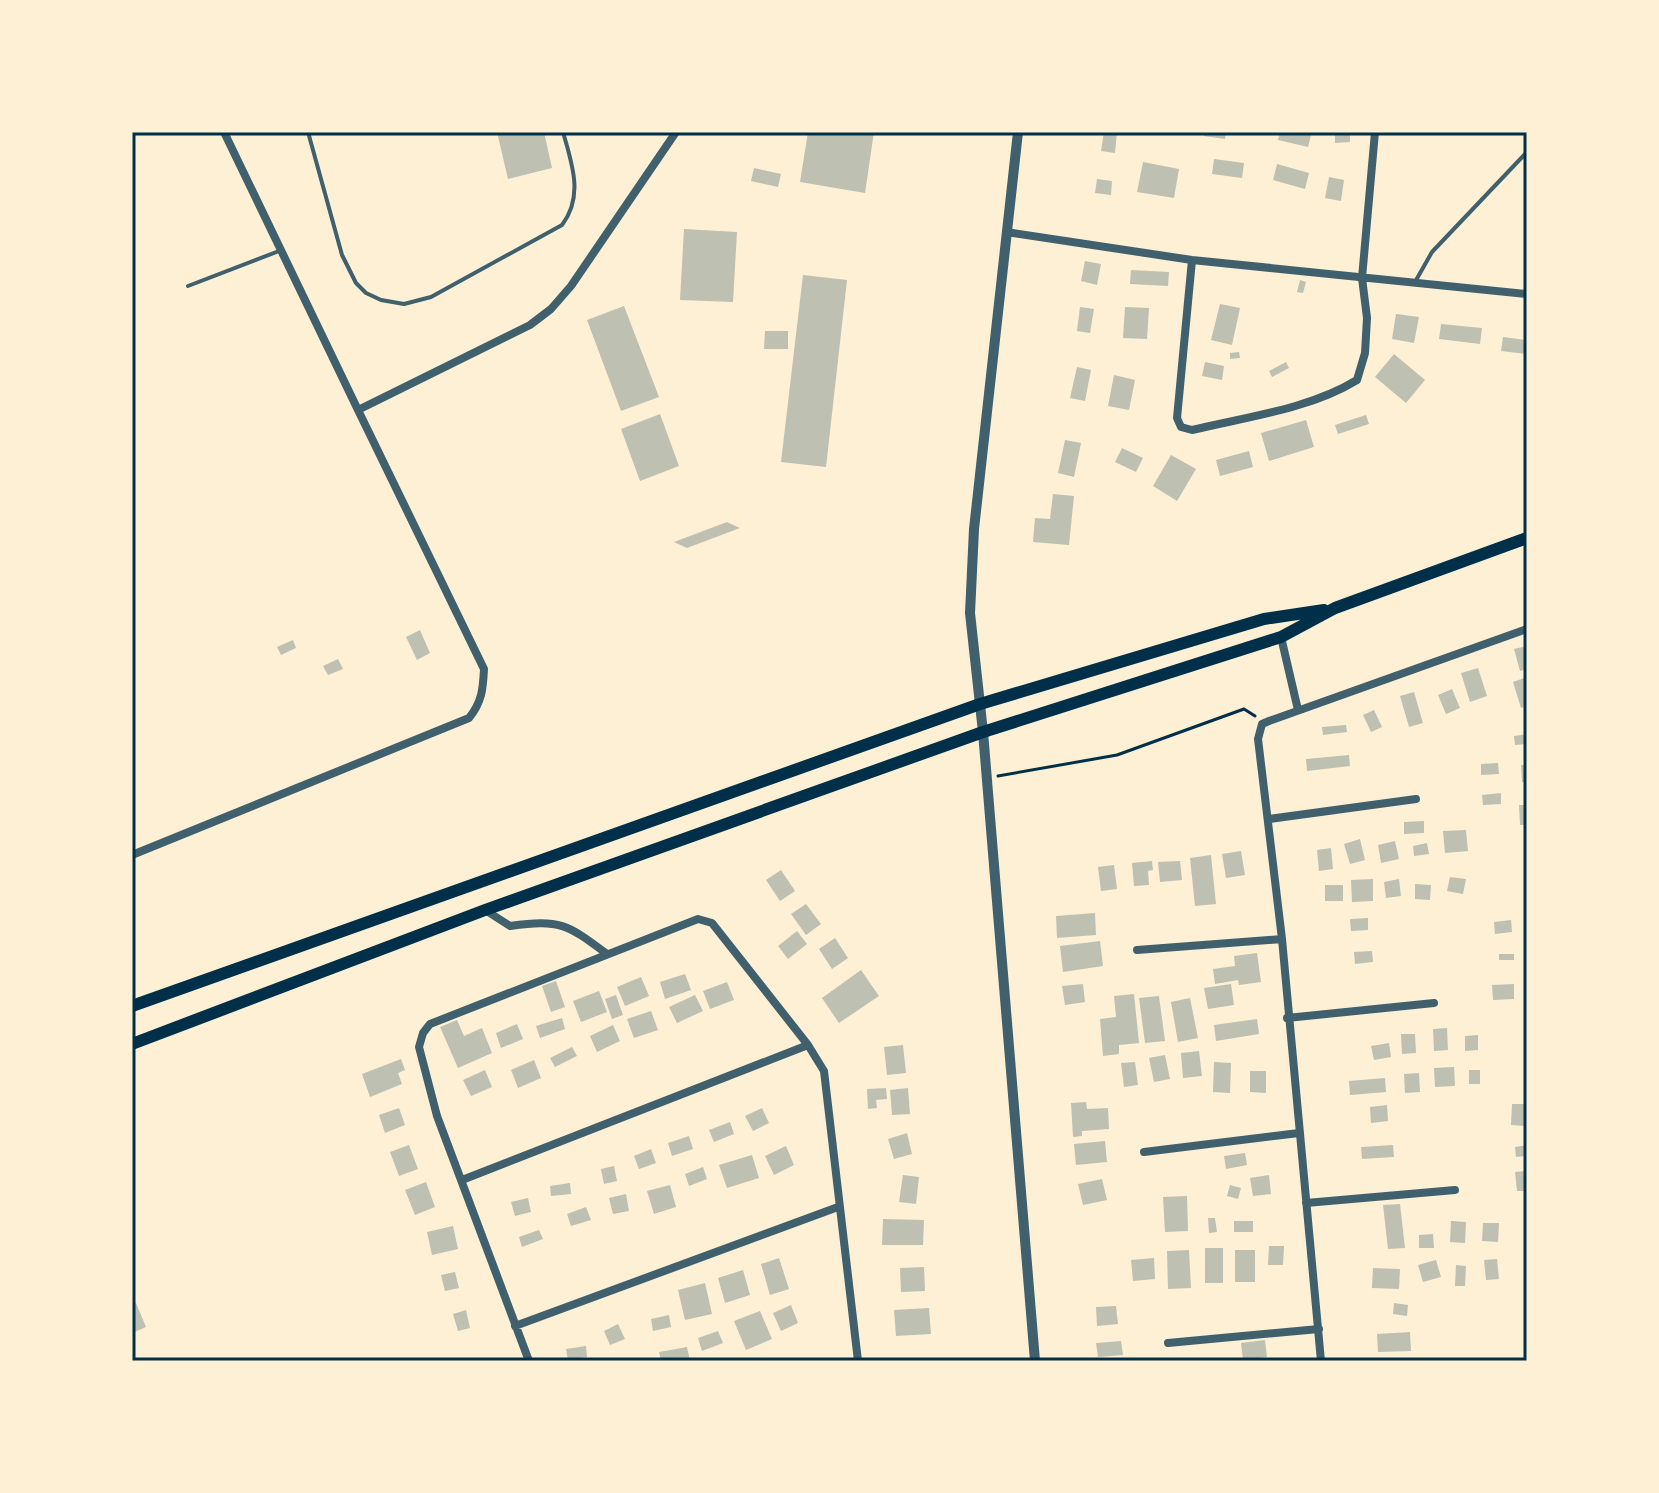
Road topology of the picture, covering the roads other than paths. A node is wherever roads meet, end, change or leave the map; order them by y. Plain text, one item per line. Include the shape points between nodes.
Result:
1 (224, 132) edge
2 (308, 132) edge
3 (563, 132) edge
4 (676, 132) edge
5 (1018, 132) edge
6 (1375, 132) edge
7 (1527, 152) edge
8 (1006, 232) junction
9 (281, 250) junction
10 (1192, 260) junction
11 (1362, 278) junction
12 (1414, 284) junction
13 (188, 286) dead end
14 (1527, 294) edge
15 (358, 410) junction
16 (1527, 538) edge
17 (1335, 608) junction
18 (1527, 629) edge
19 (1281, 637) junction
20 (980, 704) junction
21 (1298, 710) junction
22 (983, 732) junction
23 (1416, 799) dead end
24 (1269, 819) junction
25 (132, 855) edge
26 (485, 910) junction
27 (1282, 939) junction
28 (1137, 950) dead end
29 (607, 954) junction
30 (1434, 1003) dead end
31 (132, 1006) edge
32 (1287, 1018) junction
33 (132, 1044) edge
34 (808, 1045) junction
35 (1299, 1133) junction
36 (1144, 1152) dead end
37 (462, 1180) junction
38 (1455, 1190) dead end
39 (1306, 1203) junction
40 (838, 1207) junction
41 (515, 1326) junction
42 (1319, 1329) junction
43 (1168, 1343) dead end
44 (529, 1361) edge
45 (858, 1361) edge
46 (1035, 1361) edge
47 (1321, 1361) edge

1 - 9 street
2 - 3 lane via 342,255 356,283 381,300 404,304 431,297 562,225 575,199
4 - 15 street via 551,309 530,325
5 - 8 street
6 - 11 street
7 - 12 lane via 1432,252
8 - 10 street
8 - 20 street via 970,573
9 - 13 lane
9 - 15 street
10 - 11 street
10 - 11 street via 1177,418 1181,427 1192,430 1338,392 1357,380 1367,318
11 - 12 street
12 - 14 street
15 - 25 street via 484,669 478,707 469,718
16 - 17 main road
17 - 19 main road
17 - 20 main road via 1264,619
18 - 21 street
19 - 21 street
19 - 22 main road
20 - 22 street
20 - 31 main road
21 - 24 street via 1262,724 1258,739
22 - 26 main road
22 - 46 street
23 - 24 street
24 - 27 street
26 - 29 street via 510,926 560,924
26 - 33 main road
27 - 28 street
27 - 32 street
29 - 34 street via 693,919 708,921
29 - 37 street via 430,1024 423,1033 420,1057
30 - 32 street
32 - 35 street
34 - 37 street
34 - 40 street via 827,1080
35 - 36 street
35 - 39 street
37 - 41 street
38 - 39 street
39 - 42 street
40 - 41 street
40 - 45 street
41 - 44 street
42 - 43 street
42 - 47 street

